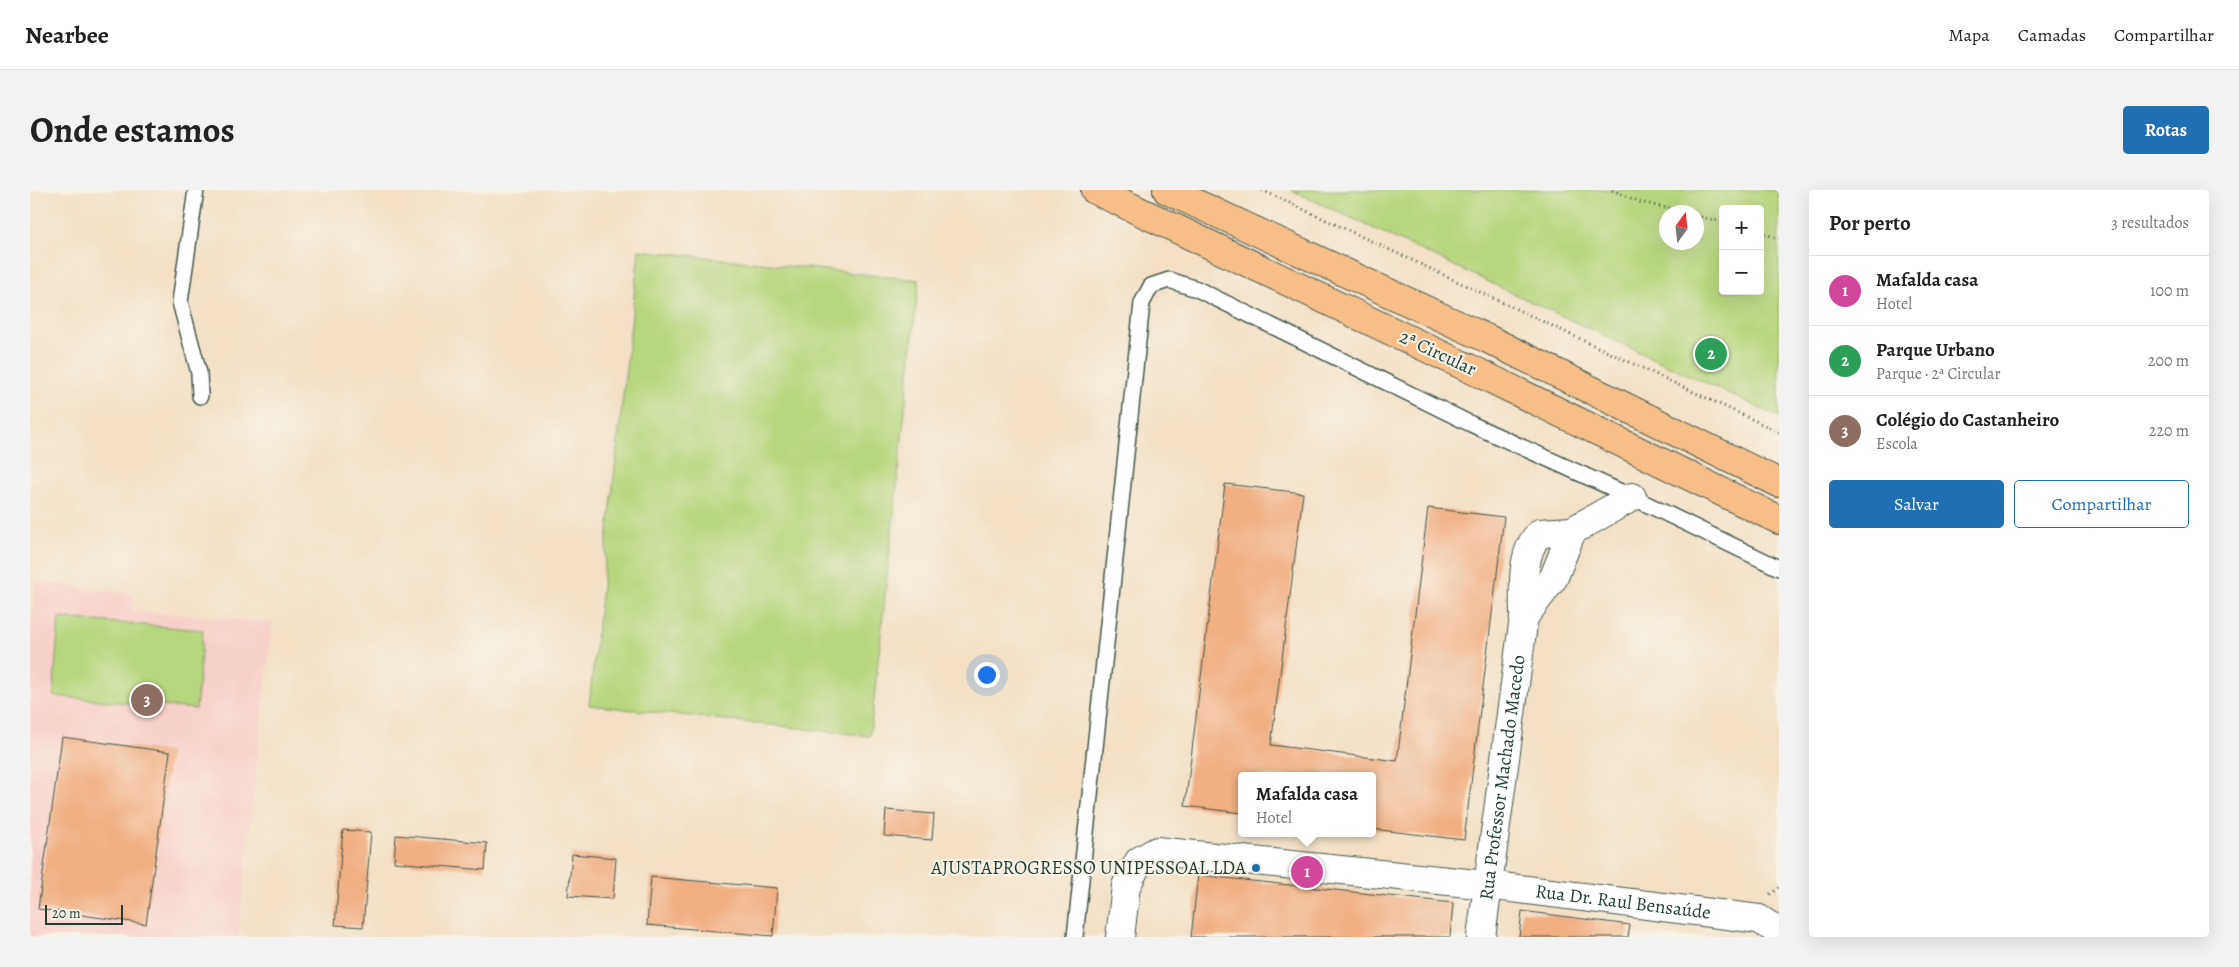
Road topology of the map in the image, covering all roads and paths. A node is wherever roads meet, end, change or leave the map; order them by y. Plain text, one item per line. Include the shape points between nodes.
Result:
1 (196, 190) edge
2 (1095, 190) edge
3 (1167, 190) edge
4 (1262, 190) edge
5 (1612, 190) edge
6 (1659, 206) edge
7 (1704, 218) edge
8 (1719, 221) edge
9 (1764, 234) edge
10 (1779, 240) edge
11 (200, 396) dead end
12 (1779, 432) edge
13 (1779, 483) edge
14 (1632, 497) junction
15 (1779, 520) edge
16 (1779, 568) edge
17 (1487, 885) junction
18 (1772, 919) edge
19 (1075, 937) edge
20 (1120, 937) edge
21 (1481, 937) edge

1 - 11 lane via 180,302 199,374
2 - 15 highway, 2ª Circular
3 - 13 highway, 2ª Circular via 1486,338
4 - 12 path
5 - 6 path
7 - 8 path
9 - 10 path
14 - 16 lane
14 - 17 street, Rua Professor Machado Macedo via 1572,530 1540,533 1530,544 1524,583 1524,617
14 - 19 lane via 1471,424 1197,289 1169,280 1151,286 1142,303
17 - 18 street, Rua Dr. Raul Bensaúde
17 - 20 street, Rua Dr. Raul Bensaúde via 1157,851 1139,861 1126,886
17 - 21 street, Rua Professor Machado Macedo

